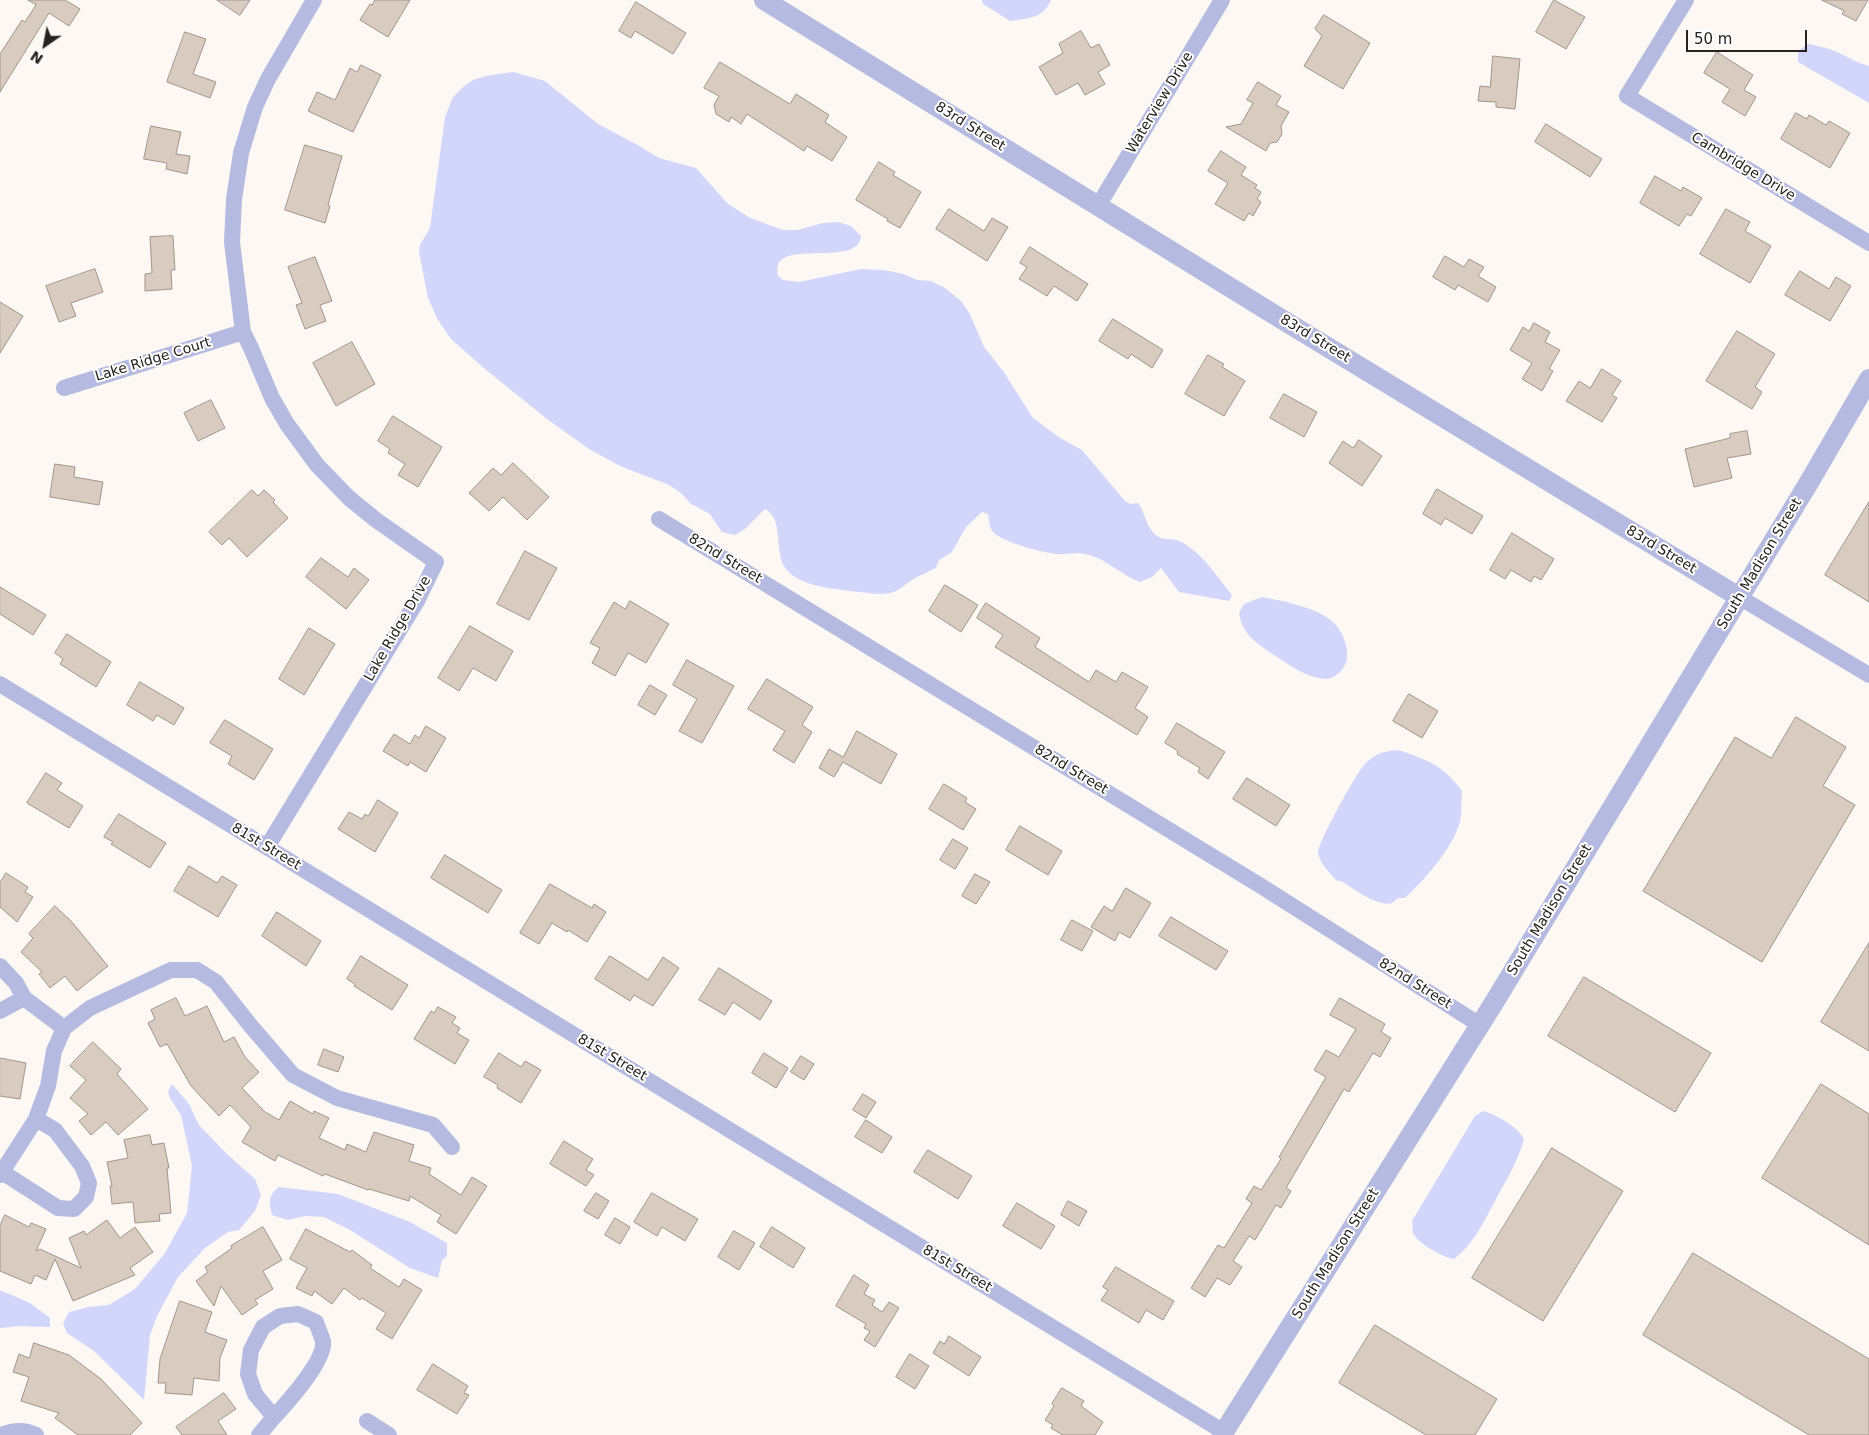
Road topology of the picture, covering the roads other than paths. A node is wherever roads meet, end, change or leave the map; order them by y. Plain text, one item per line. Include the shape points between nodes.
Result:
1 (314, 0) edge
2 (764, 0) edge
3 (1222, 0) edge
4 (1686, 0) edge
5 (1098, 206) junction
6 (1869, 244) edge
7 (243, 332) junction
8 (1869, 379) edge
9 (64, 388) dead end
10 (659, 519) dead end
11 (1739, 596) junction
12 (1869, 675) edge
13 (0, 684) edge
14 (267, 847) junction
15 (0, 966) edge
16 (24, 998) junction
17 (0, 1011) edge
18 (1480, 1025) junction
19 (64, 1028) junction
20 (36, 1119) junction
21 (452, 1147) dead end
22 (1, 1174) edge
23 (274, 1417) junction
24 (367, 1421) dead end
25 (1223, 1433) edge
26 (1, 1435) edge
27 (36, 1435) edge
28 (259, 1435) edge
29 (389, 1435) edge

1 - 7 street, Lake Ridge Drive via 268,79 248,126 241,153 232,242
2 - 5 street, 83rd Street
3 - 5 street, Waterview Drive
4 - 6 street, Cambridge Drive via 1627,96
5 - 11 street, 83rd Street
7 - 9 street, Lake Ridge Court
7 - 14 street, Lake Ridge Drive via 272,398 317,465 349,498 436,562 417,601
8 - 11 street, South Madison Street
10 - 18 street, 82nd Street via 1261,886
11 - 12 street, 83rd Street
11 - 18 street, South Madison Street
13 - 14 street, 81st Street
14 - 25 street, 81st Street
15 - 16 street via 16,983
16 - 17 street
16 - 19 street
18 - 25 street, South Madison Street
19 - 20 street via 54,1051 48,1086
19 - 21 street via 90,1008 171,970 197,970 216,982 293,1075 337,1098 433,1125
20 - 22 street
20 - 22 street via 55,1130 82,1166 89,1183 86,1196 74,1209 58,1208
23 - 23 street via 320,1357 323,1342 316,1322 298,1314 280,1316 263,1327 251,1350 248,1374 255,1394
23 - 28 street
24 - 29 street
26 - 27 street via 11,1431 28,1431

